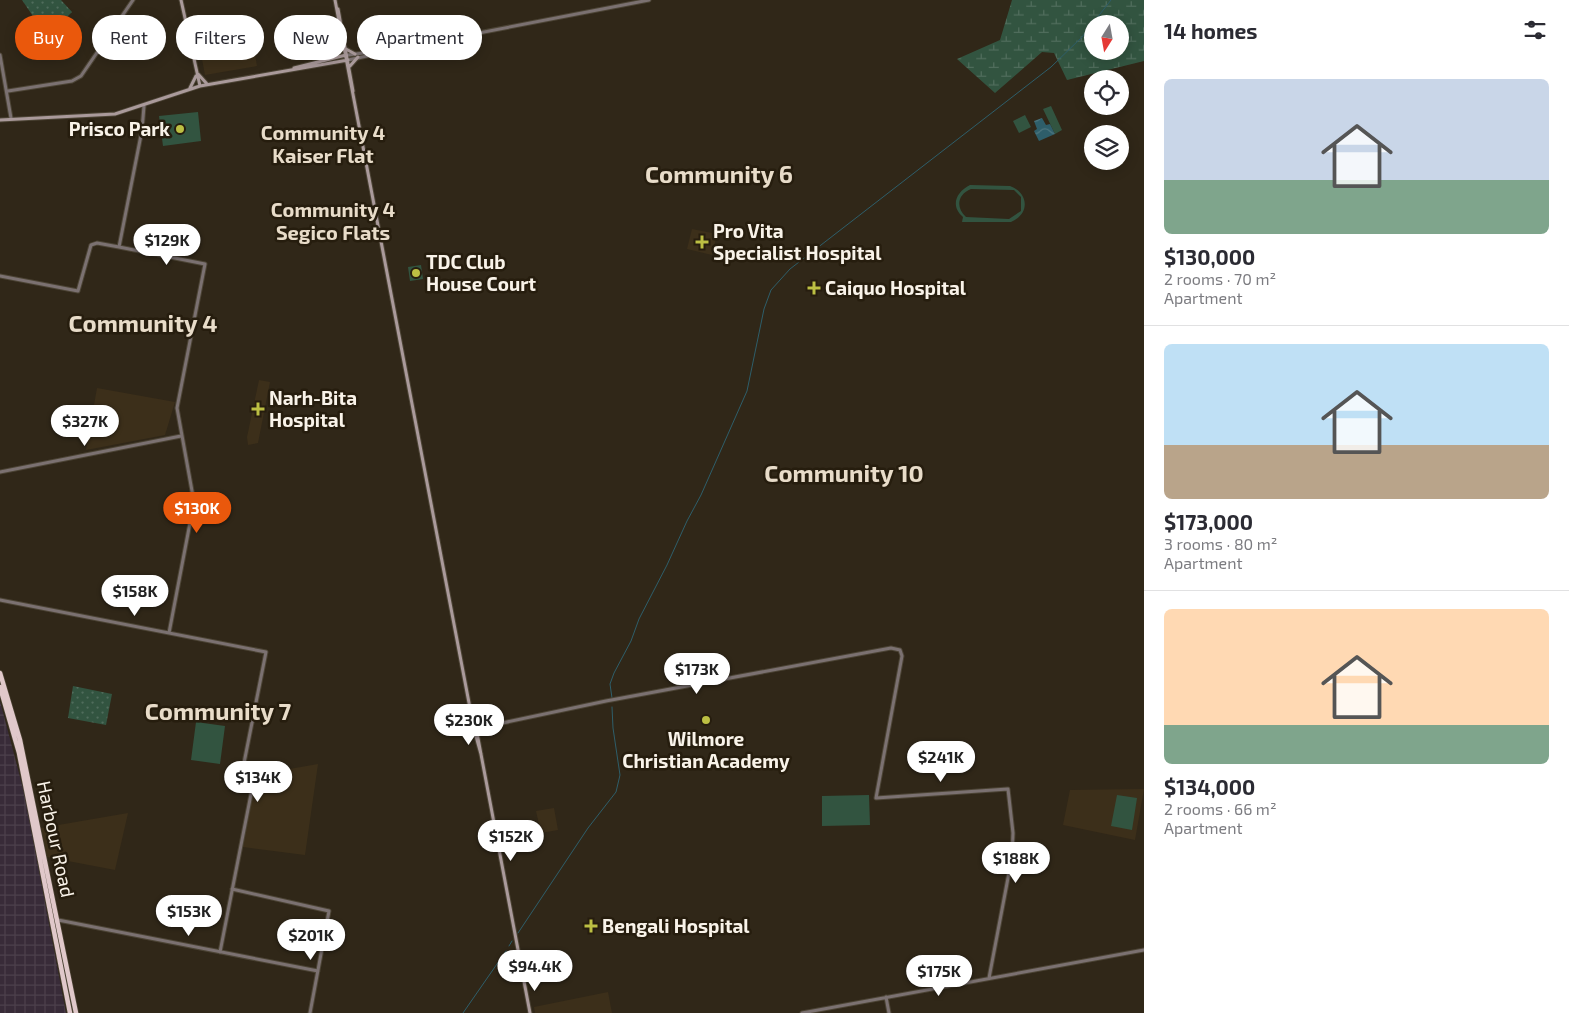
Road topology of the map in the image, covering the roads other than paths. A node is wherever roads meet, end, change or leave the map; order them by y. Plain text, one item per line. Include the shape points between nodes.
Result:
1 (133, 0) edge
2 (181, 0) edge
3 (335, 0) edge
4 (649, 0) edge
5 (338, 15) edge
6 (482, 32) edge
7 (347, 50) edge
8 (355, 54) joint
9 (0, 55) edge
10 (347, 58) edge
11 (357, 59) edge
12 (336, 60) joint
13 (346, 60) edge
14 (348, 68) junction
15 (196, 72) junction
16 (208, 84) junction
17 (200, 86) junction
18 (189, 89) junction
19 (8, 91) junction
20 (144, 106) junction
21 (11, 118) junction
22 (0, 120) edge
23 (119, 247) junction
24 (0, 276) edge
25 (181, 436) junction
26 (0, 472) edge
27 (0, 600) edge
28 (169, 633) junction
29 (0, 673) edge
30 (0, 687) edge
31 (476, 730) junction
32 (232, 889) junction
33 (58, 920) junction
34 (1144, 950) edge
35 (220, 952) junction
36 (318, 971) junction
37 (989, 978) junction
38 (886, 997) junction
39 (70, 1013) edge
40 (76, 1013) edge
41 (310, 1013) edge
42 (530, 1013) edge
43 (802, 1013) edge
44 (889, 1013) edge

1 - 19 street via 81,76 72,81
2 - 15 main road
3 - 5 main road
4 - 6 street
7 - 8 main road
8 - 10 street
9 - 19 street
11 - 14 main road
12 - 14 main road
12 - 16 main road
13 - 14 main road
14 - 31 main road
15 - 16 main road
15 - 17 main road
15 - 18 main road
16 - 17 main road
17 - 18 main road
18 - 20 main road
19 - 21 street
20 - 21 main road via 95,117
20 - 23 street
21 - 22 main road
23 - 24 street via 91,245 78,291
23 - 25 street via 205,264 177,408
25 - 26 street
25 - 28 street via 194,505
27 - 28 street
28 - 32 street via 266,652 244,763 253,784
29 - 33 highway, Harbour Road via 20,740
30 - 39 highway, Harbour Road via 19,753
31 - 37 street via 606,701 891,648 900,650 902,656 876,798 1008,789 1012,857
31 - 42 main road
32 - 35 street
32 - 36 street via 329,911
33 - 35 street
33 - 40 highway, Harbour Road
34 - 37 street
35 - 36 street
36 - 41 street
37 - 38 street
38 - 43 street
38 - 44 street

